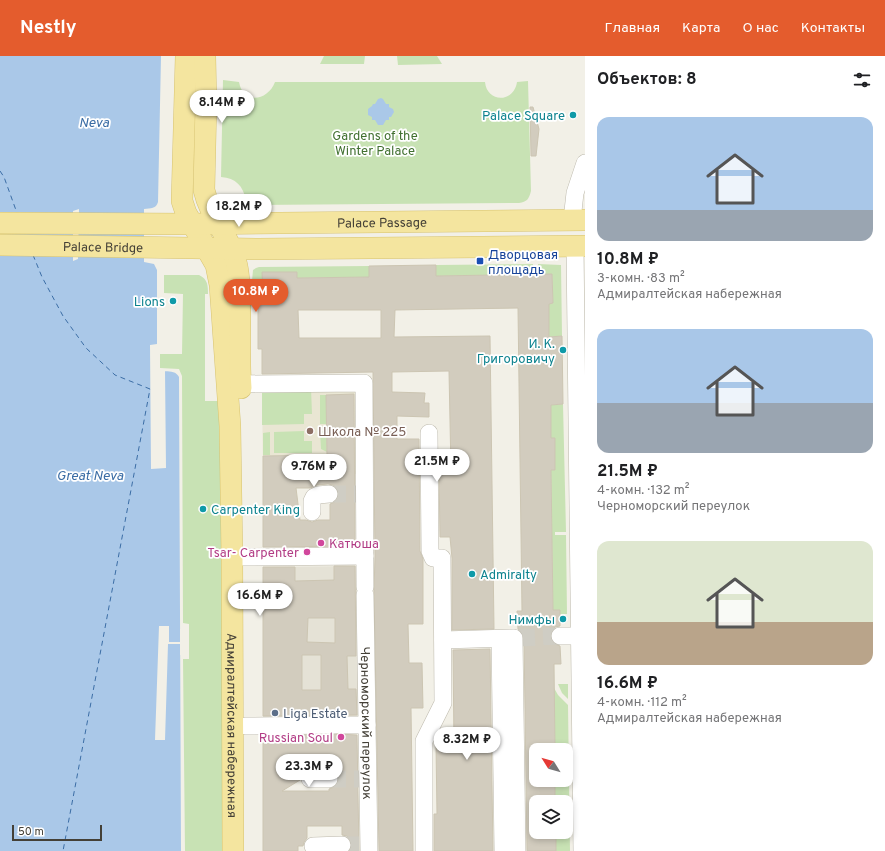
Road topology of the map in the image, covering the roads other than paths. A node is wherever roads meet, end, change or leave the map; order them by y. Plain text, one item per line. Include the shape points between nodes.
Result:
1 (186, 56) edge
2 (205, 56) edge
3 (585, 163) edge
4 (582, 180) edge
5 (579, 220) edge
6 (0, 223) edge
7 (192, 224) junction
8 (218, 224) junction
9 (0, 245) edge
10 (580, 246) edge
11 (207, 248) junction
12 (231, 248) junction
13 (240, 384) junction
14 (428, 433) dead end
15 (329, 494) tunnel mouth
16 (312, 512) dead end
17 (365, 556) junction
18 (243, 557) junction
19 (560, 636) tunnel mouth
20 (579, 636) junction
21 (511, 638) junction
22 (443, 640) junction
23 (367, 724) junction
24 (245, 726) junction
25 (310, 779) dead end
26 (329, 779) tunnel mouth
27 (342, 845) tunnel mouth
28 (313, 846) dead end
29 (367, 847) edge
30 (234, 851) edge
31 (245, 851) edge
32 (424, 851) edge
33 (503, 851) edge
34 (517, 851) edge
35 (582, 851) edge

1 - 7 main road, Адмиралтейская набережная via 182,201
2 - 8 main road, Адмиралтейская набережная via 204,190
3 - 4 street
4 - 5 street via 574,193
5 - 8 main road, Palace Passage
6 - 7 main road, Palace Bridge
7 - 8 main road, Palace Passage
7 - 11 main road, Адмиралтейская набережная
8 - 12 main road, Адмиралтейская набережная
9 - 11 main road, Palace Bridge
10 - 12 main road, Palace Passage
10 - 20 street
11 - 12 main road, Palace Passage
11 - 30 main road, Адмиралтейская набережная via 216,265 220,285 230,426
12 - 13 main road, Адмиралтейская набережная via 237,265 239,285
13 - 17 street, Черноморский переулок via 364,383 362,494
13 - 18 main road, Адмиралтейская набережная
14 - 22 street via 430,551 433,558 442,558
15 - 16 street via 318,494 314,497
17 - 18 street via 314,561
17 - 23 street, Черноморский переулок via 368,591 365,678
18 - 24 main road, Адмиралтейская набережная
19 - 20 street
20 - 35 street
21 - 22 street
21 - 33 street
21 - 34 street
22 - 32 street via 443,703 424,741
23 - 24 street
23 - 29 street, Черноморский переулок
24 - 31 main road, Адмиралтейская набережная
25 - 26 street
27 - 28 street

